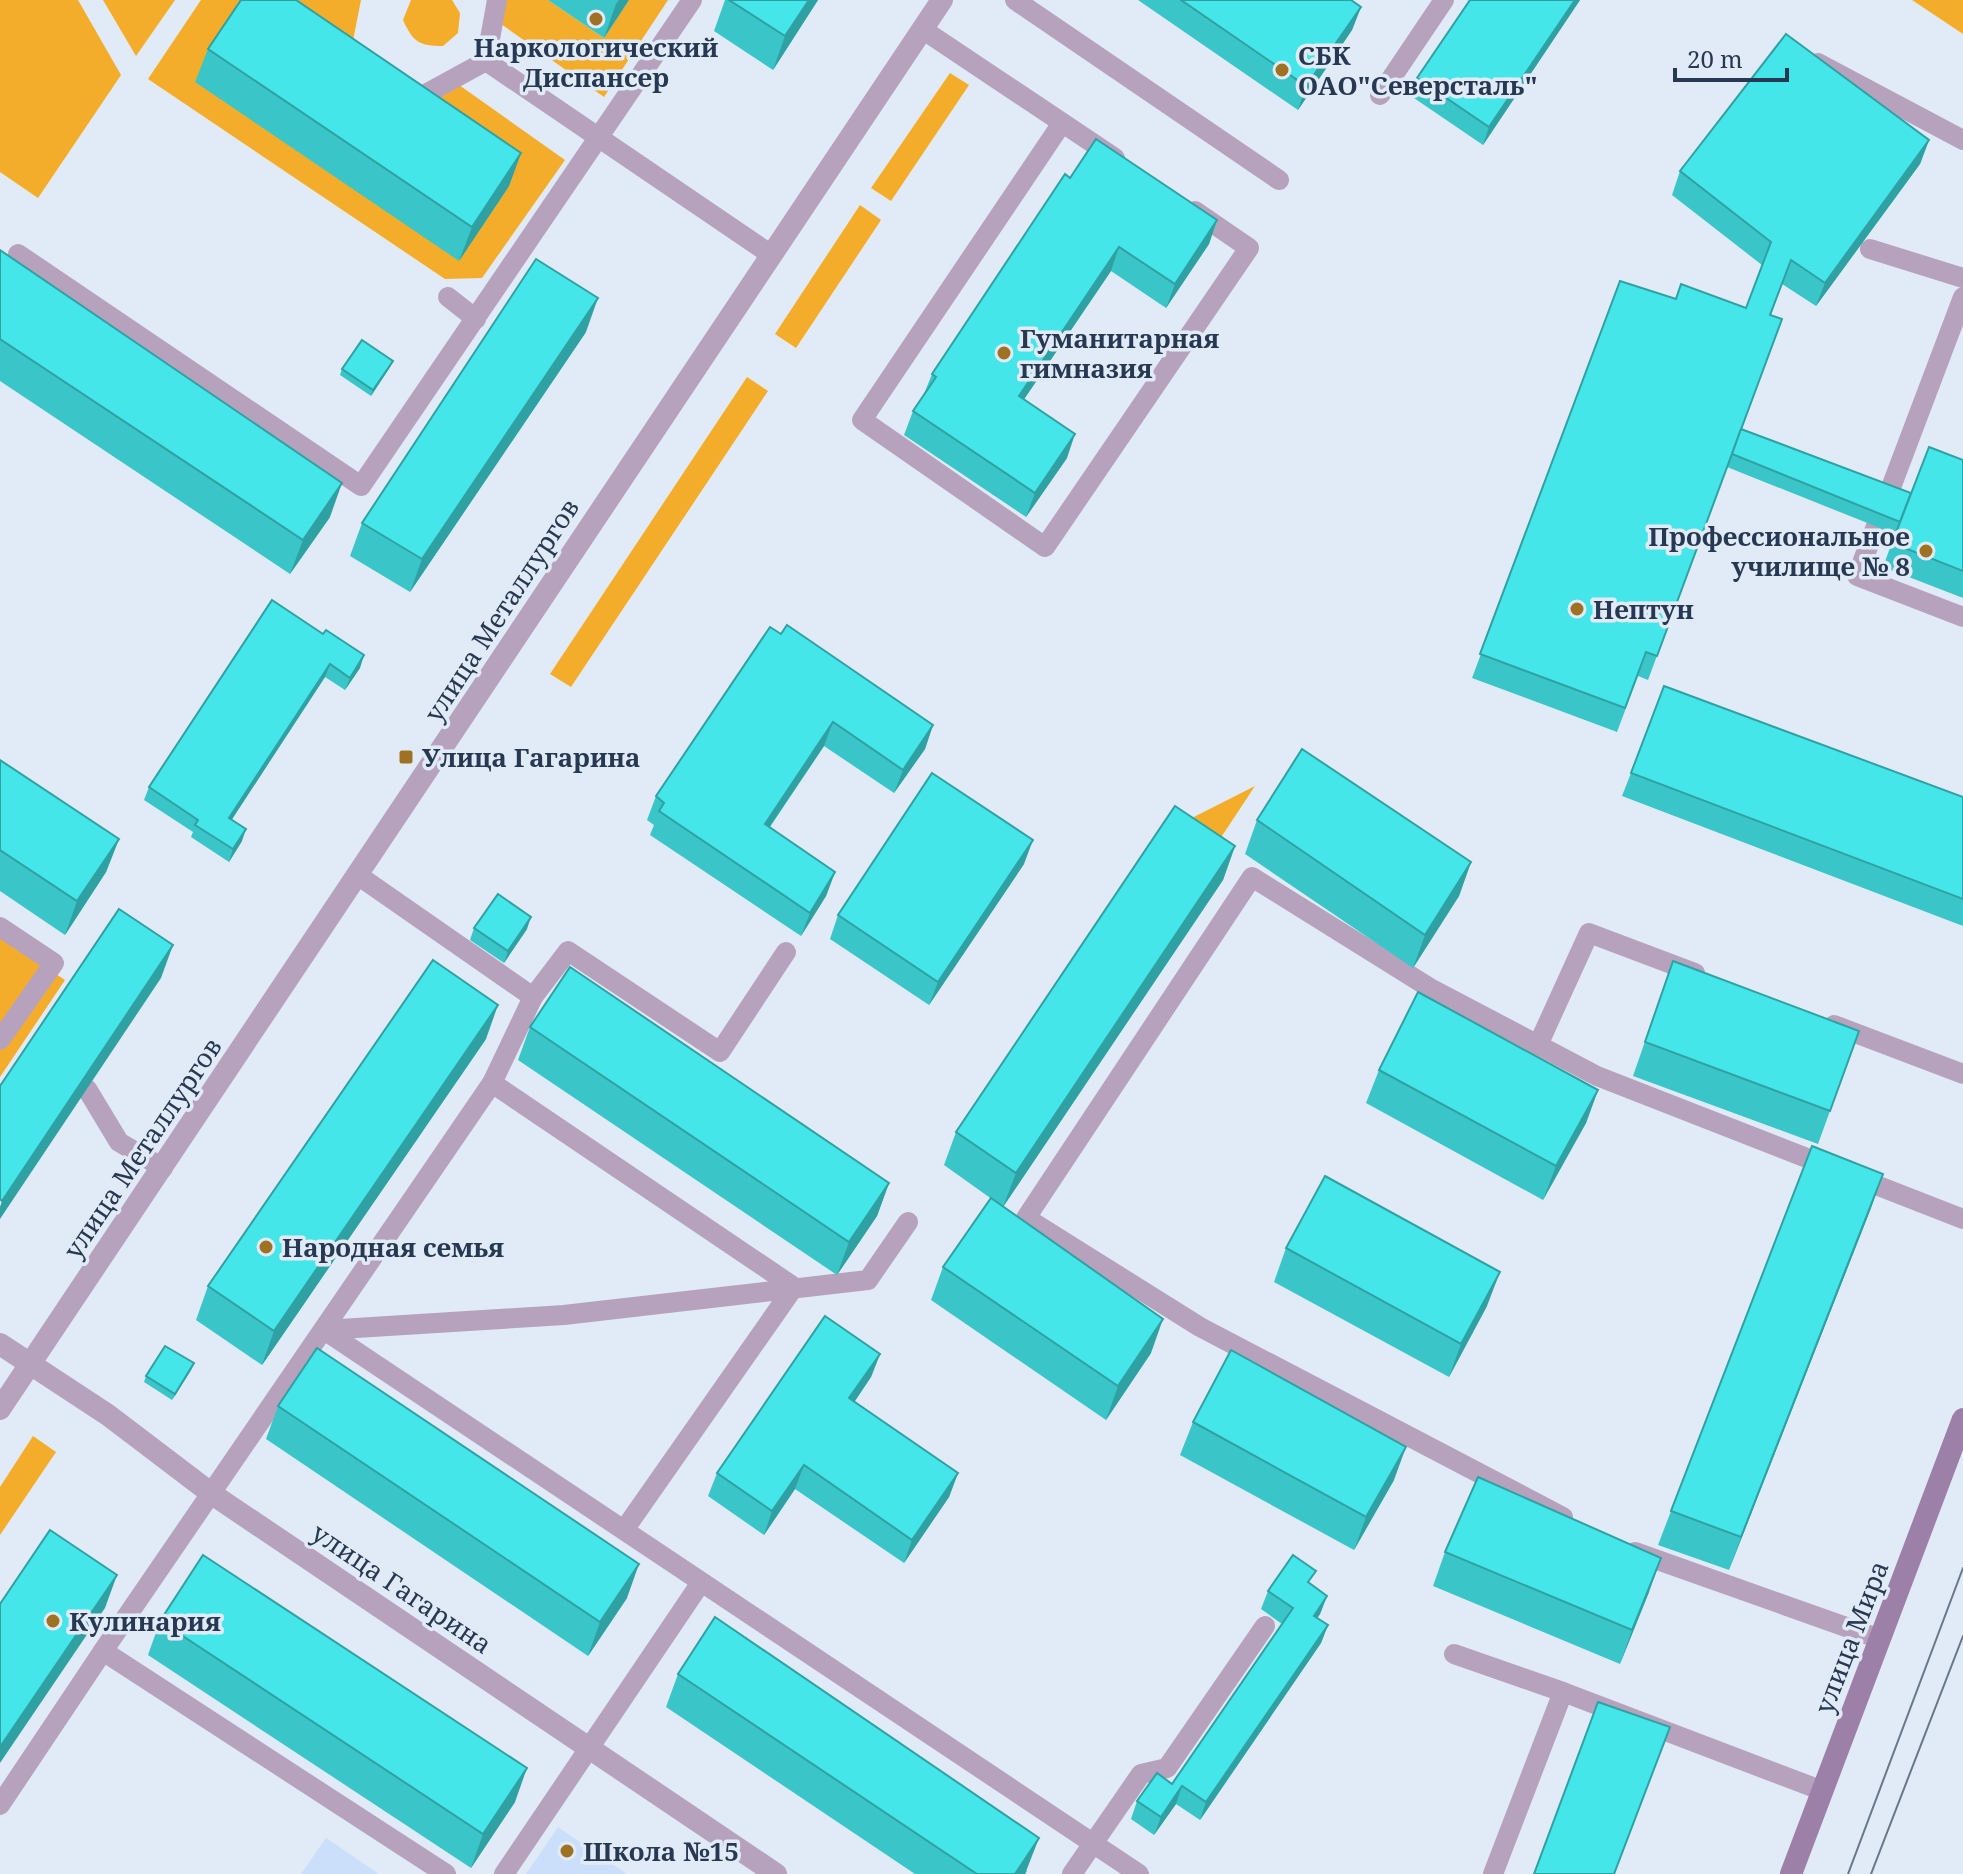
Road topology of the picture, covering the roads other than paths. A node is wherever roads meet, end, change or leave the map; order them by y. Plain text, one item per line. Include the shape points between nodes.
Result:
1 (497, 0) edge
2 (692, 0) edge
3 (942, 0) edge
4 (1015, 0) edge
5 (1444, 0) edge
6 (922, 29) junction
7 (1798, 53) edge
8 (486, 61) junction
9 (1380, 95) dead end
10 (397, 110) edge
11 (1062, 123) junction
12 (600, 138) junction
13 (1963, 140) edge
14 (1137, 173) edge
15 (1279, 180) dead end
16 (1175, 198) edge
17 (1870, 249) edge
18 (18, 254) dead end
19 (770, 254) junction
20 (1963, 278) edge
21 (448, 297) dead end
22 (1963, 297) edge
23 (476, 319) junction
24 (1887, 498) edge
25 (1876, 526) edge
26 (1963, 617) edge
27 (359, 876) junction
28 (0, 927) edge
29 (786, 952) dead end
30 (1709, 978) edge
31 (533, 997) junction
32 (1814, 1018) edge
33 (0, 1040) edge
34 (1538, 1045) junction
35 (1963, 1074) edge
36 (492, 1083) junction
37 (87, 1089) edge
38 (163, 1168) junction
39 (1963, 1219) edge
40 (908, 1222) dead end
41 (794, 1287) junction
42 (324, 1330) junction
43 (0, 1344) edge
44 (31, 1365) junction
45 (0, 1409) edge
46 (1963, 1419) edge
47 (212, 1494) junction
48 (1585, 1528) edge
49 (624, 1530) junction
50 (1613, 1542) edge
51 (700, 1584) junction
52 (1265, 1626) dead end
53 (1880, 1639) junction
54 (103, 1651) junction
55 (1454, 1654) dead end
56 (1563, 1692) junction
57 (590, 1748) junction
58 (1823, 1791) junction
59 (0, 1805) edge
60 (1094, 1842) junction
61 (446, 1874) edge
62 (504, 1874) edge
63 (776, 1874) edge
64 (1072, 1874) edge
65 (1139, 1874) edge
66 (1493, 1874) edge
67 (1791, 1874) edge

1 - 8 lane
2 - 12 lane
3 - 6 street, улица Металлургов
4 - 15 lane
5 - 9 lane
6 - 11 lane
6 - 19 street, улица Металлургов
7 - 13 lane
8 - 10 lane
8 - 12 lane
11 - 14 lane
11 - 16 lane via 862,420 1045,547 1249,248
12 - 19 lane
12 - 23 lane
17 - 20 lane
18 - 23 lane via 361,486
19 - 27 street, улица Металлургов
21 - 23 lane
22 - 24 lane
25 - 26 lane via 1857,576
27 - 31 lane
27 - 38 street, улица Металлургов
28 - 33 lane via 54,963
29 - 31 lane via 720,1052 568,951
30 - 34 lane via 1589,933
31 - 36 lane
32 - 35 lane
34 - 39 lane via 1597,1076
34 - 48 lane via 1430,988 1252,877 1026,1218 1200,1327
36 - 41 lane
36 - 42 lane
37 - 38 lane via 119,1142
38 - 44 street, улица Металлургов
40 - 41 lane via 868,1280
41 - 42 lane via 564,1315
41 - 49 lane
42 - 47 lane
42 - 49 lane
43 - 44 street, улица Гагарина
44 - 45 street, улица Металлургов
44 - 47 street, улица Гагарина
46 - 53 main road, улица Мира
47 - 54 lane
47 - 57 street, улица Гагарина
49 - 51 lane
50 - 53 lane
51 - 57 lane
51 - 60 lane
52 - 60 lane via 1167,1768 1141,1774
53 - 58 main road, улица Мира
54 - 59 lane
54 - 61 lane
55 - 56 lane
56 - 58 lane
56 - 66 lane
57 - 62 lane
57 - 63 street, улица Гагарина
58 - 67 main road, улица Мира
60 - 64 lane
60 - 65 lane

